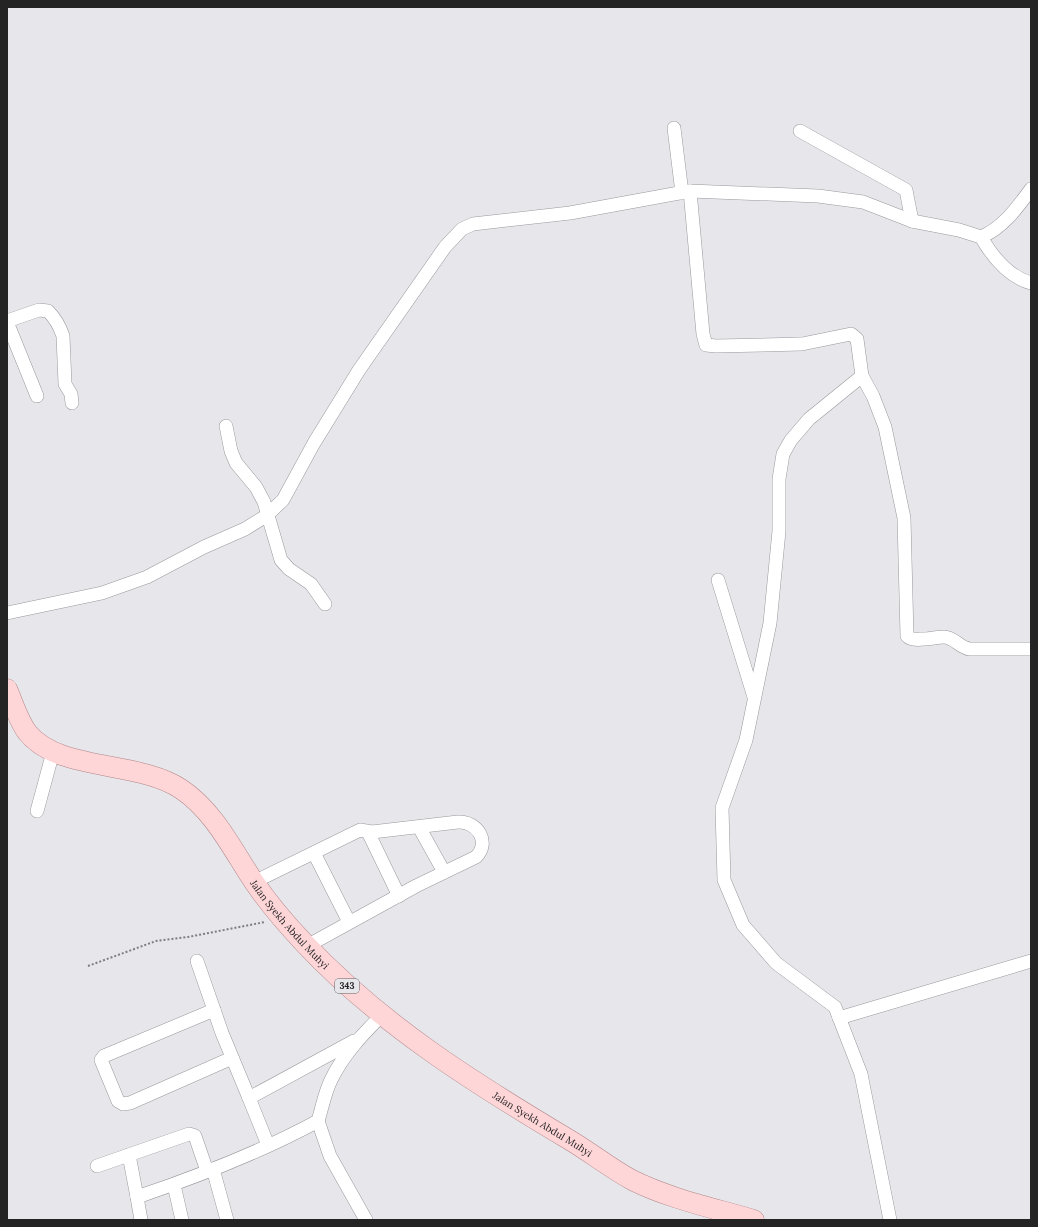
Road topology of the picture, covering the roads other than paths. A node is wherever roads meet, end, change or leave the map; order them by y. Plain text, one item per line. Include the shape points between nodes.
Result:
1 (674, 128) dead end
2 (800, 131) dead end
3 (1031, 188) edge
4 (686, 192) junction
5 (912, 221) junction
6 (981, 237) junction
7 (1031, 283) edge
8 (7, 321) edge
9 (862, 376) junction
10 (37, 396) dead end
11 (72, 403) dead end
12 (226, 426) dead end
13 (269, 514) junction
14 (718, 580) dead end
15 (325, 604) dead end
16 (7, 612) edge
17 (1031, 649) edge
18 (7, 689) edge
19 (755, 699) junction
20 (53, 752) junction
21 (37, 811) dead end
22 (419, 827) junction
23 (368, 832) junction
24 (314, 853) junction
25 (444, 872) junction
26 (254, 882) junction
27 (399, 896) junction
28 (349, 922) junction
29 (306, 946) junction
30 (1031, 960) edge
31 (197, 961) dead end
32 (214, 1010) junction
33 (381, 1016) junction
34 (839, 1018) junction
35 (359, 1039) junction
36 (232, 1058) junction
37 (249, 1098) junction
38 (318, 1121) junction
39 (268, 1144) junction
40 (129, 1155) junction
41 (97, 1166) dead end
42 (210, 1170) junction
43 (174, 1185) junction
44 (137, 1197) junction
45 (141, 1220) edge
46 (182, 1220) edge
47 (227, 1220) edge
48 (366, 1220) edge
49 (754, 1220) edge
50 (890, 1220) edge

1 - 4 street
2 - 5 street via 906,190
3 - 6 street via 1002,224 993,232
4 - 5 street via 818,196 863,202
4 - 9 street via 706,345 802,344 854,335 857,339
4 - 13 street via 570,213 473,224 462,228 445,247 359,370 314,443 283,500
5 - 6 street
6 - 7 street via 988,249 1010,272
8 - 10 street
8 - 11 street via 39,310 51,313 63,336 65,384 71,394
9 - 17 street via 886,427 904,518 907,636 913,639 948,638 970,649
9 - 19 street via 809,419 783,454 779,479 779,531 770,623
12 - 13 street via 233,457 260,494
13 - 15 street via 276,549 281,560 311,584
13 - 16 street via 245,529 147,577 102,593
14 - 19 street
18 - 20 main road, Jalan Syekh Abdul Muhyi / 343 via 27,731
19 - 34 street via 746,740 722,808 724,880 743,925 776,963 835,1007
20 - 21 street
20 - 26 main road, Jalan Syekh Abdul Muhyi / 343 via 94,764 152,775 180,788 204,809
22 - 23 street
22 - 25 street
22 - 25 street via 465,822 470,823 478,831 482,842 480,853
23 - 24 street via 360,830
23 - 27 street
24 - 26 street
24 - 28 street
25 - 27 street
26 - 29 main road, Jalan Syekh Abdul Muhyi / 343
27 - 28 street
28 - 29 street
29 - 33 main road, Jalan Syekh Abdul Muhyi / 343
30 - 34 street
31 - 32 street
32 - 36 street
32 - 36 street via 104,1056 101,1060 118,1101 123,1104
33 - 35 street
33 - 49 main road, Jalan Syekh Abdul Muhyi / 343 via 430,1052 523,1113 633,1180 683,1200
34 - 50 street via 861,1074
35 - 37 street
35 - 38 street via 330,1081
36 - 37 street
37 - 39 street
38 - 39 street
38 - 48 street via 330,1156
39 - 42 street
40 - 41 street
40 - 42 street via 184,1134 193,1134
40 - 44 street
42 - 43 street
42 - 47 street
43 - 44 street
43 - 46 street
44 - 45 street

